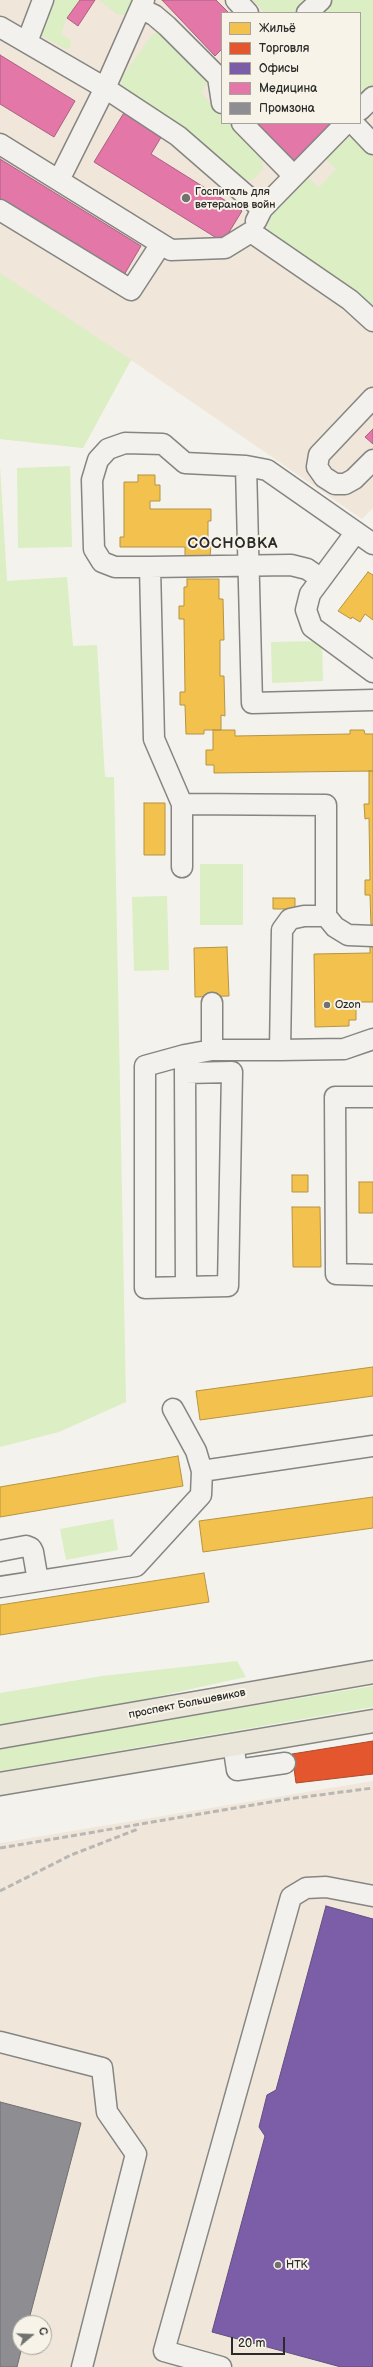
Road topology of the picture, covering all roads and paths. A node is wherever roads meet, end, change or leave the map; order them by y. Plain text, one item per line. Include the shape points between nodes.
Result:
1 (43, 0) edge
2 (236, 0) edge
3 (321, 0) edge
4 (142, 4) edge
5 (247, 12) edge
6 (308, 12) edge
7 (0, 27) edge
8 (28, 42) junction
9 (220, 75) edge
10 (105, 88) junction
11 (221, 89) edge
12 (373, 97) edge
13 (361, 109) edge
14 (243, 124) edge
15 (345, 124) edge
16 (354, 124) edge
17 (0, 144) edge
18 (373, 144) edge
19 (293, 175) junction
20 (59, 180) junction
21 (262, 209) junction
22 (0, 210) edge
23 (251, 232) junction
24 (161, 244) junction
25 (373, 321) edge
26 (373, 398) edge
27 (373, 460) edge
28 (246, 466) junction
29 (356, 532) junction
30 (373, 544) edge
31 (248, 566) junction
32 (150, 567) junction
33 (320, 578) junction
34 (373, 672) edge
35 (373, 700) edge
36 (182, 804) junction
37 (182, 867) dead end
38 (326, 916) junction
39 (373, 936) edge
40 (212, 1003) dead end
41 (373, 1039) edge
42 (212, 1050) junction
43 (280, 1050) junction
44 (185, 1064) junction
45 (373, 1097) edge
46 (373, 1275) edge
47 (186, 1287) junction
48 (173, 1409) dead end
49 (373, 1446) edge
50 (202, 1471) junction
51 (0, 1551) edge
52 (38, 1581) junction
53 (0, 1587) edge
54 (373, 1672) edge
55 (373, 1721) edge
56 (0, 1737) edge
57 (233, 1744) junction
58 (284, 1763) dead end
59 (0, 1784) edge
60 (373, 1896) edge
61 (0, 2042) edge
62 (82, 2367) edge
63 (221, 2367) edge

1 - 8 lane
2 - 5 lane
3 - 6 lane
4 - 9 lane
4 - 10 lane
7 - 8 lane
8 - 10 lane
9 - 11 lane
10 - 20 lane
10 - 21 lane via 178,136
12 - 13 lane
14 - 19 lane
15 - 19 lane
16 - 18 lane
17 - 20 lane
19 - 21 lane
20 - 24 lane
21 - 23 lane
22 - 24 lane via 131,290
23 - 24 lane via 225,248 171,250
23 - 25 lane via 350,300
26 - 27 lane via 319,455 318,467 324,477 335,484 344,484 354,480
28 - 29 lane via 267,470
28 - 31 lane
28 - 32 lane via 185,463 163,444 125,443 108,449 98,460 92,480 94,549 102,562 115,567
29 - 30 lane
29 - 33 lane
31 - 32 lane
31 - 33 lane via 291,565 307,569
31 - 35 lane via 252,702
32 - 36 lane via 154,739
33 - 34 lane via 310,594 306,610 312,627
36 - 37 lane
36 - 38 lane via 326,805
38 - 39 lane via 335,928 348,935
38 - 43 lane via 290,919 282,930
40 - 42 lane
41 - 43 lane via 344,1049
42 - 43 lane
42 - 44 lane
44 - 47 lane
44 - 47 lane via 145,1066 145,1288
44 - 47 lane via 232,1072 228,1286
45 - 46 lane via 335,1097 335,1105 336,1274
48 - 50 lane via 196,1451
49 - 50 lane
50 - 52 lane via 200,1495 136,1566
51 - 52 lane via 26,1546 30,1548
52 - 53 lane
54 - 56 main road, проспект Большевиков
55 - 57 main road
57 - 58 lane via 237,1770
57 - 59 main road
60 - 63 lane via 326,1887 306,1888 291,1897 164,2351
61 - 62 lane via 102,2068 107,2112 136,2154

